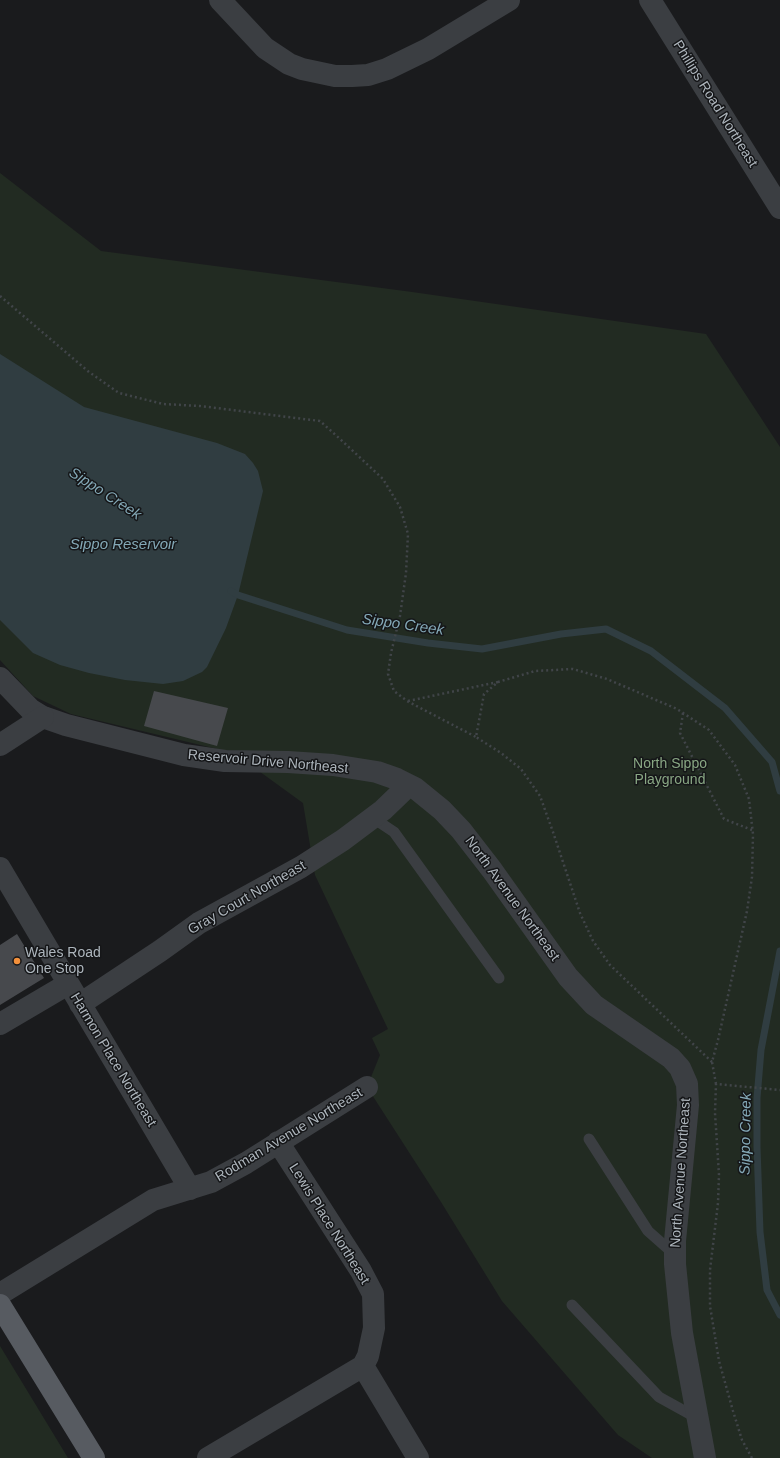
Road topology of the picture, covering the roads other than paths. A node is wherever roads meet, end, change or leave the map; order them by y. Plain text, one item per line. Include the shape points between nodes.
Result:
1 (220, 0) edge
2 (509, 0) edge
3 (650, 0) edge
4 (780, 208) edge
5 (0, 678) edge
6 (43, 717) junction
7 (0, 746) edge
8 (409, 785) junction
9 (374, 818) junction
10 (0, 868) edge
11 (499, 978) dead end
12 (68, 984) junction
13 (80, 1004) junction
14 (0, 1024) edge
15 (367, 1087) dead end
16 (589, 1138) dead end
17 (278, 1142) junction
18 (190, 1189) junction
19 (675, 1255) junction
20 (0, 1294) edge
21 (572, 1305) dead end
22 (0, 1306) edge
23 (363, 1366) junction
24 (698, 1418) junction
25 (94, 1458) edge
26 (208, 1458) edge
27 (418, 1458) edge
28 (705, 1458) edge

1 - 2 street via 265,48 289,64 335,76 352,76 368,75 387,69 428,49
3 - 4 street, Phillips Road Northeast
5 - 6 street, Reservoir Drive Northeast via 30,708
6 - 7 street
6 - 8 street, Reservoir Drive Northeast via 184,755 225,761 333,765 377,772
8 - 9 street, Gray Court Northeast
8 - 19 street, North Avenue Northeast via 442,810 461,830 568,977 594,1005 671,1058 680,1068 687,1084 688,1105
9 - 11 lane via 394,832
9 - 13 street, Gray Court Northeast via 301,867 199,923
10 - 12 street, Harmon Place Northeast
12 - 13 street, Harmon Place Northeast
12 - 14 street
13 - 18 street, Harmon Place Northeast
15 - 17 street, Rodman Avenue Northeast
16 - 19 lane via 648,1231
17 - 18 street, Rodman Avenue Northeast via 211,1182
17 - 23 street, Lewis Place Northeast via 361,1271 373,1294 374,1328 368,1356
18 - 20 street, Rodman Avenue Northeast via 153,1200
19 - 24 street, North Avenue Northeast via 682,1333
21 - 24 lane via 659,1397
22 - 25 main road
23 - 26 street
23 - 27 street
24 - 28 street, North Avenue Northeast

